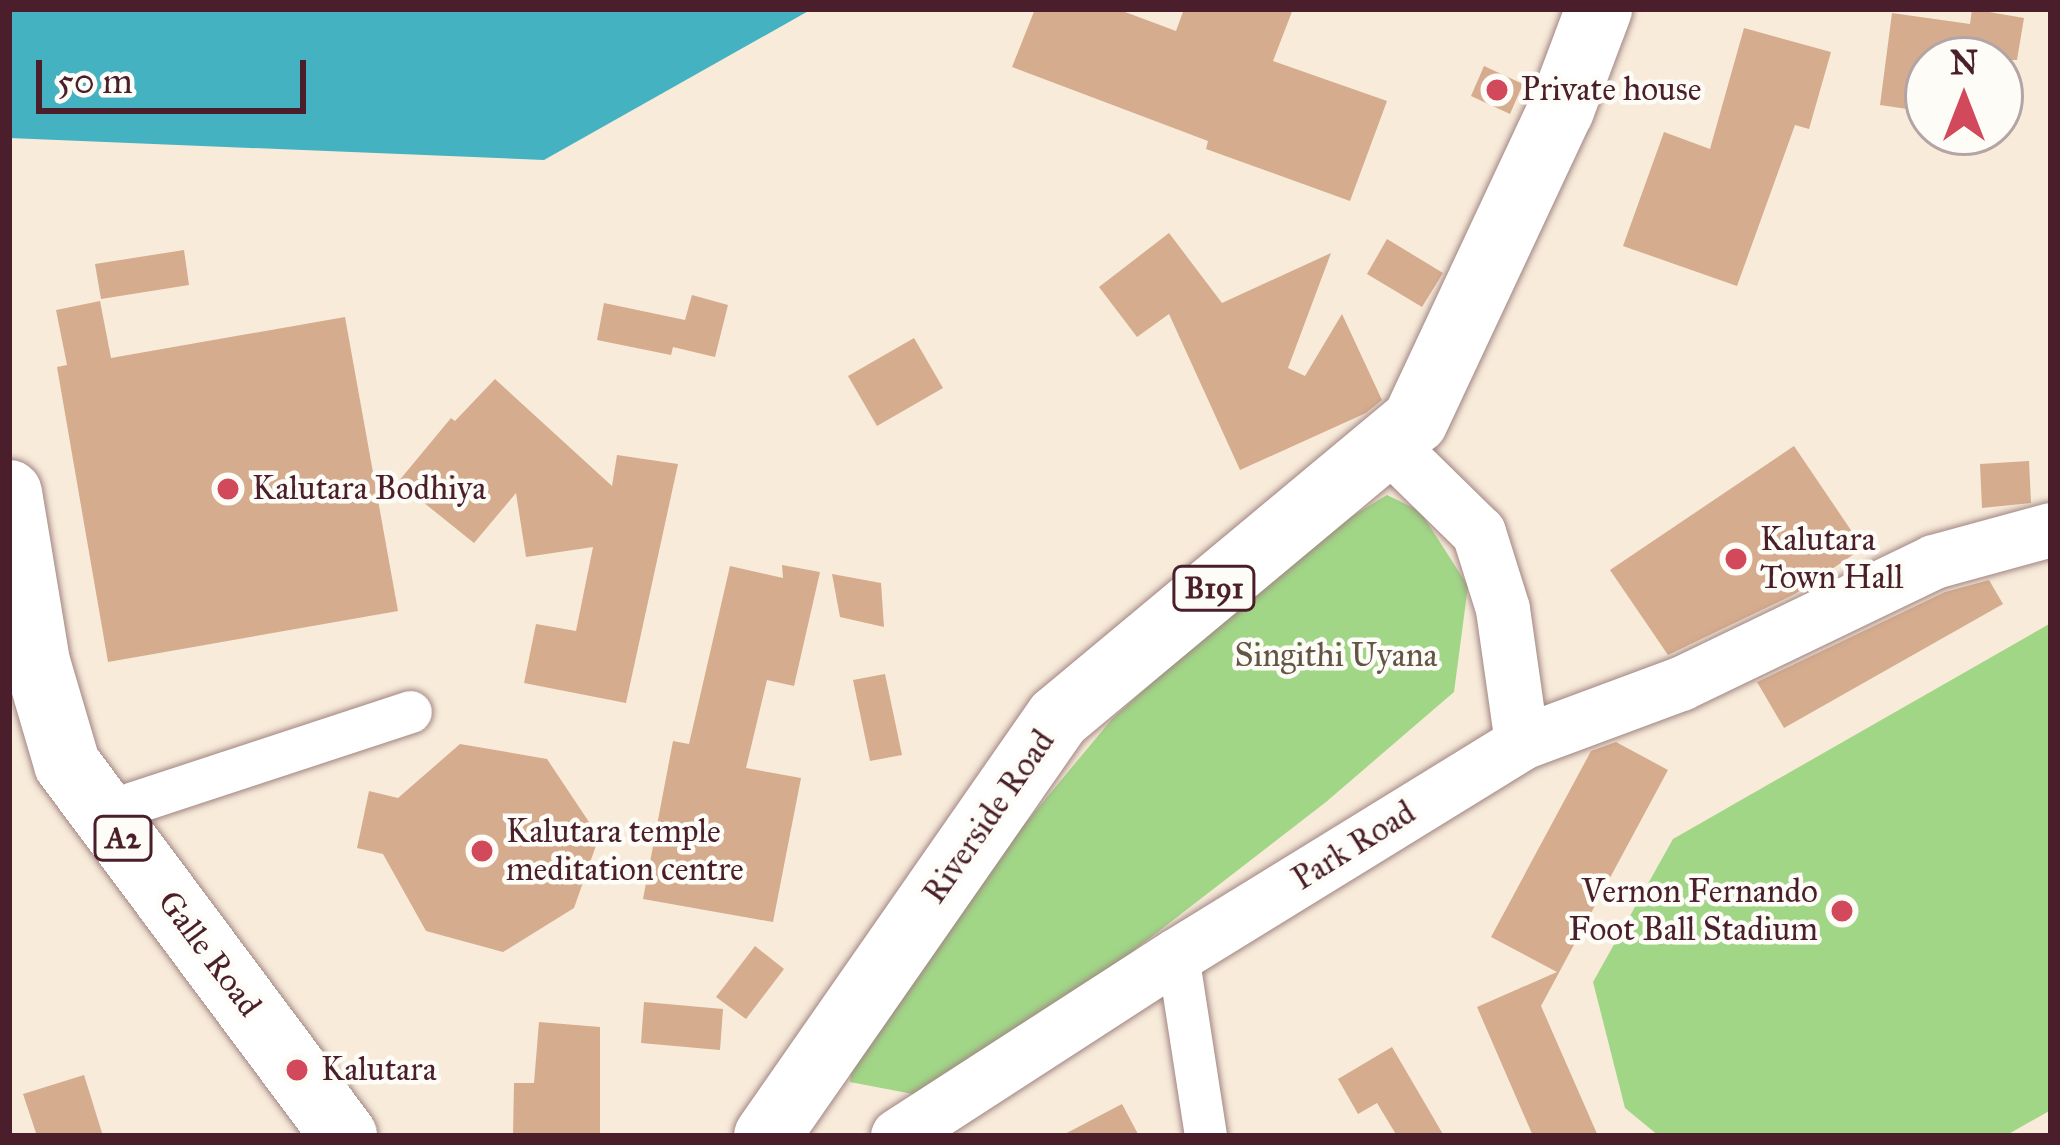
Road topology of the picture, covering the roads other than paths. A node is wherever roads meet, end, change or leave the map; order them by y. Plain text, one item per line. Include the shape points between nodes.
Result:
1 (1599, 9) edge
2 (1388, 444) junction
3 (9, 493) edge
4 (2051, 530) edge
5 (411, 712) dead end
6 (1522, 743) junction
7 (104, 813) junction
8 (1178, 955) junction
9 (344, 1136) edge
10 (767, 1136) edge
11 (898, 1136) edge
12 (1206, 1136) edge

1 - 2 main road, Riverside Road / B191 via 1561,110 1415,421
2 - 6 street via 1479,533 1503,609
2 - 10 main road, Riverside Road / B191 via 1058,718
3 - 7 main road, Galle Road / A2 via 55,723 68,764
4 - 6 street, Park Road via 1934,562 1681,684
5 - 7 street
6 - 8 street, Park Road
7 - 9 main road, Galle Road / A2
8 - 11 street, Park Road
8 - 12 street

